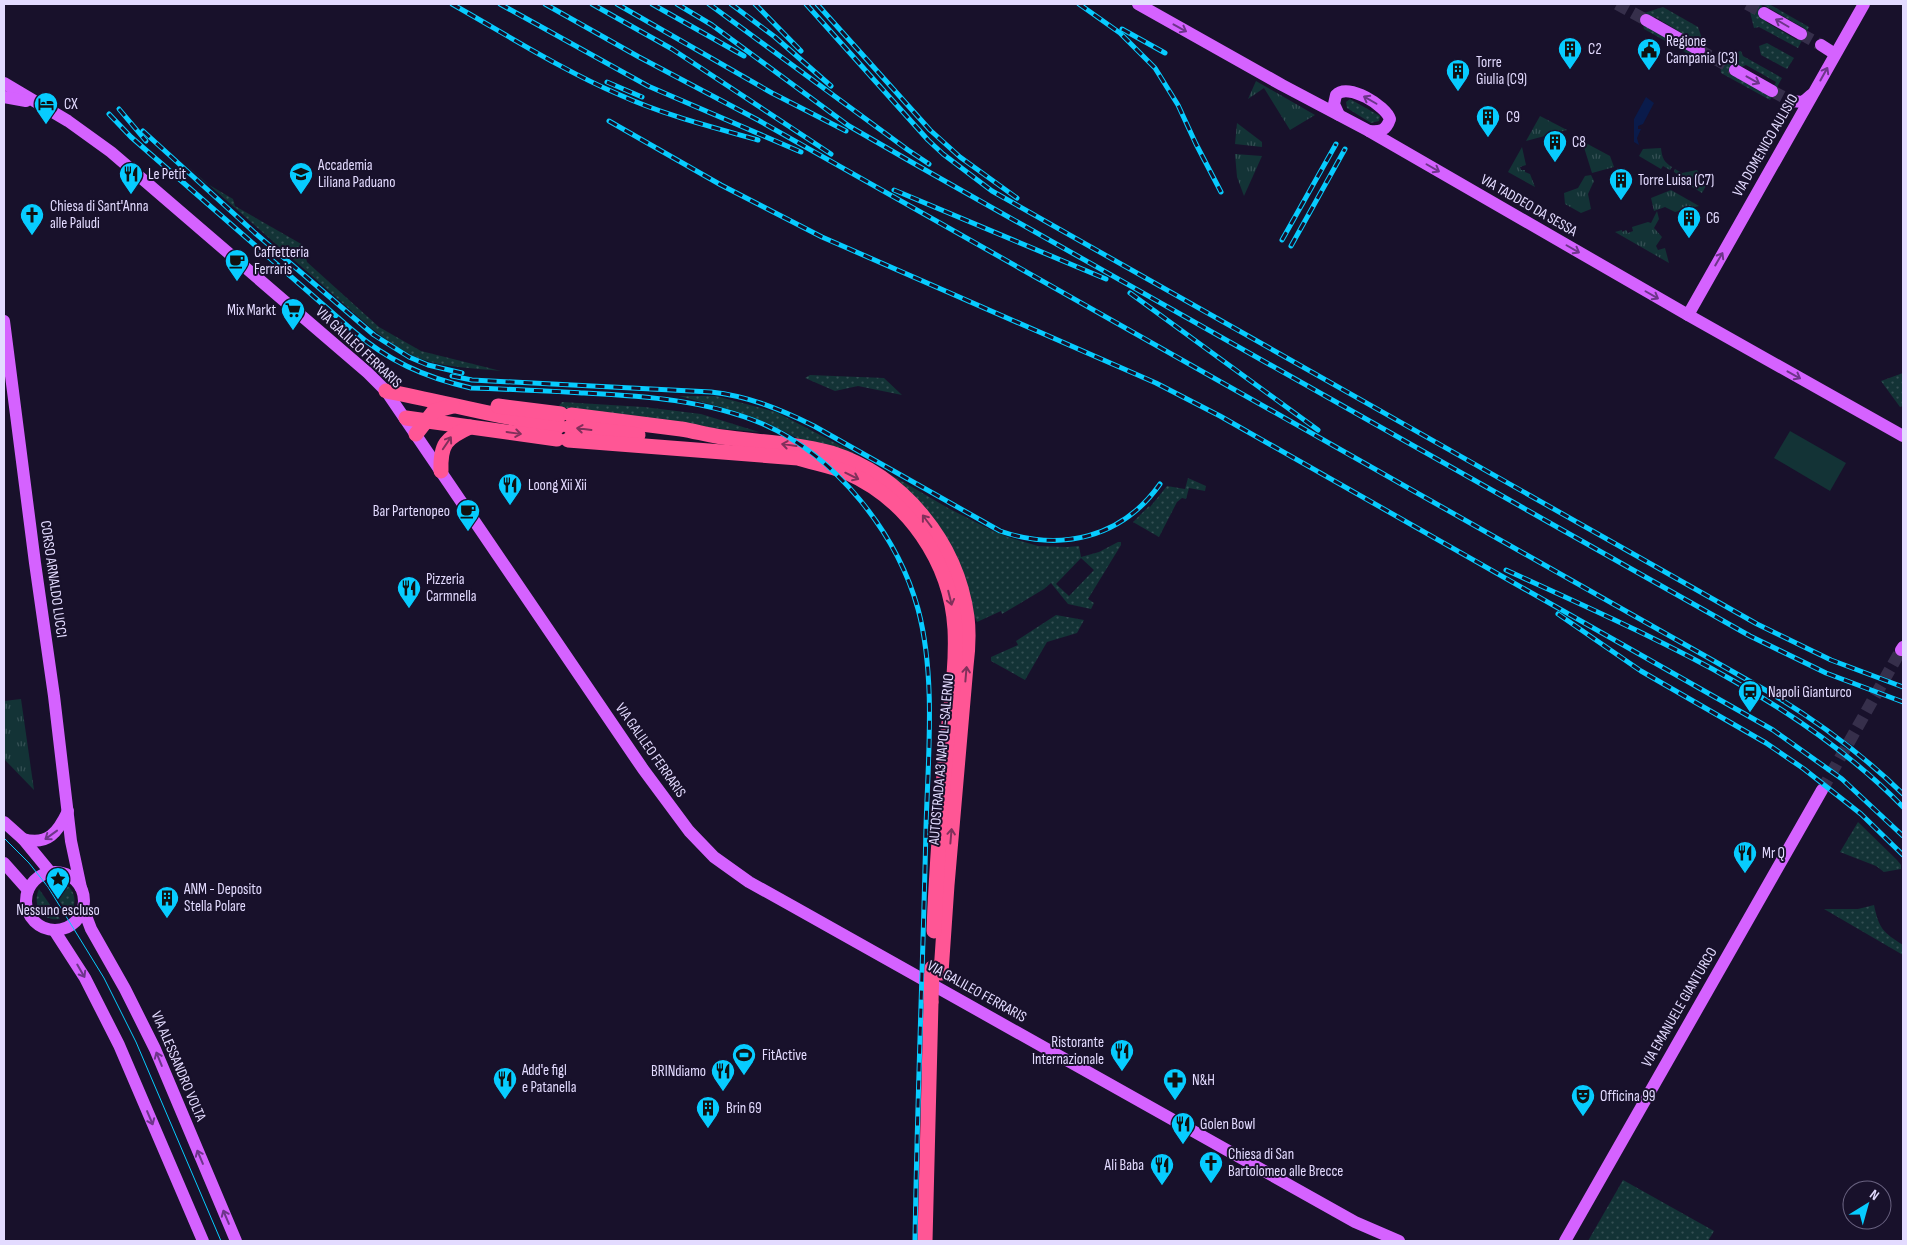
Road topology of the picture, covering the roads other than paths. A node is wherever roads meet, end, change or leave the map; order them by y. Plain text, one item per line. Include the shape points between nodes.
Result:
1 (1138, 4) edge
2 (1864, 4) edge
3 (1764, 13) tunnel mouth
4 (1646, 20) tunnel mouth
5 (1800, 34) tunnel mouth
6 (1821, 46) tunnel mouth
7 (1699, 50) tunnel mouth
8 (1835, 54) junction
9 (1734, 70) tunnel mouth
10 (4, 84) edge
11 (1772, 91) tunnel mouth
12 (1813, 94) junction
13 (4, 97) edge
14 (1791, 101) dead end
15 (42, 106) junction
16 (1338, 115) junction
17 (1369, 131) junction
18 (1688, 315) junction
19 (4, 321) edge
20 (386, 391) junction
21 (461, 406) junction
22 (406, 418) junction
23 (425, 420) junction
24 (470, 427) junction
25 (564, 427) junction
26 (416, 434) junction
27 (1903, 436) edge
28 (719, 444) junction
29 (441, 470) junction
30 (1822, 790) tunnel mouth
31 (68, 811) junction
32 (4, 822) edge
33 (23, 839) junction
34 (72, 842) junction
35 (4, 863) edge
36 (53, 872) junction
37 (81, 888) junction
38 (28, 890) junction
39 (83, 908) junction
40 (54, 930) junction
41 (935, 1005) junction
42 (1386, 1238) edge
43 (203, 1241) edge
44 (236, 1241) edge
45 (924, 1241) edge
46 (933, 1241) edge
47 (1399, 1241) edge
48 (1565, 1241) edge

1 -> 16 main road, VIA TADDEO DA SESSA
2 - 8 main road, VIA DOMENICO AULISIO
5 -> 3 main road
4 - 7 main road
6 - 8 main road
12 -> 8 main road, VIA DOMENICO AULISIO
9 -> 11 main road
10 - 15 main road, VIA GALILEO FERRARIS
12 - 14 main road via 1803,102
18 -> 12 main road, VIA DOMENICO AULISIO
13 - 15 main road, VIA GALILEO FERRARIS
15 - 20 main road, VIA GALILEO FERRARIS via 110,152
16 - 17 main road, VIA TADDEO DA SESSA
17 -> 16 main road via 1382,131 1390,119 1388,114 1352,90 1337,94 1334,104
17 -> 18 main road, VIA TADDEO DA SESSA
18 -> 27 main road, VIA TADDEO DA SESSA
19 - 31 main road, CORSO ARNALDO LUCCI
20 - 21 highway
20 - 22 main road, VIA GALILEO FERRARIS
21 - 23 highway via 434,411
21 - 25 highway via 496,416
22 - 23 highway
22 - 26 main road, VIA GALILEO FERRARIS
23 - 24 highway
23 - 26 highway
24 -> 25 highway
29 -> 24 highway via 445,444 455,434
25 - 28 highway
28 -> 25 highway via 683,429
26 - 29 main road, VIA GALILEO FERRARIS
28 - 41 highway, AUTOSTRADA A3 NAPOLI-SALERNO, bridge via 809,448 856,463 881,478 908,499 928,522 944,547 961,590 967,616 968,646 941,888
29 - 42 main road, VIA GALILEO FERRARIS via 678,817 723,864 878,955
30 - 48 main road, VIA EMANUELE GIANTURCO
31 -> 33 main road via 57,831 46,839
31 - 34 main road, CORSO ARNALDO LUCCI
32 - 33 main road
33 - 36 main road
34 - 36 main road via 65,862
34 - 37 main road, CORSO ARNALDO LUCCI
35 - 38 main road
36 - 37 main road via 70,877
36 - 38 main road via 37,878
37 - 39 main road
38 - 40 main road via 26,905 32,919 44,928
39 - 40 main road via 80,916 67,928
44 -> 39 main road, VIA ALESSANDRO VOLTA via 152,1042 91,929
40 -> 43 main road via 85,978 119,1045
41 - 45 highway, AUTOSTRADA A3 NAPOLI-SALERNO
41 - 46 highway, AUTOSTRADA A3 NAPOLI-SALERNO
42 - 47 main road, VIA GALILEO FERRARIS

